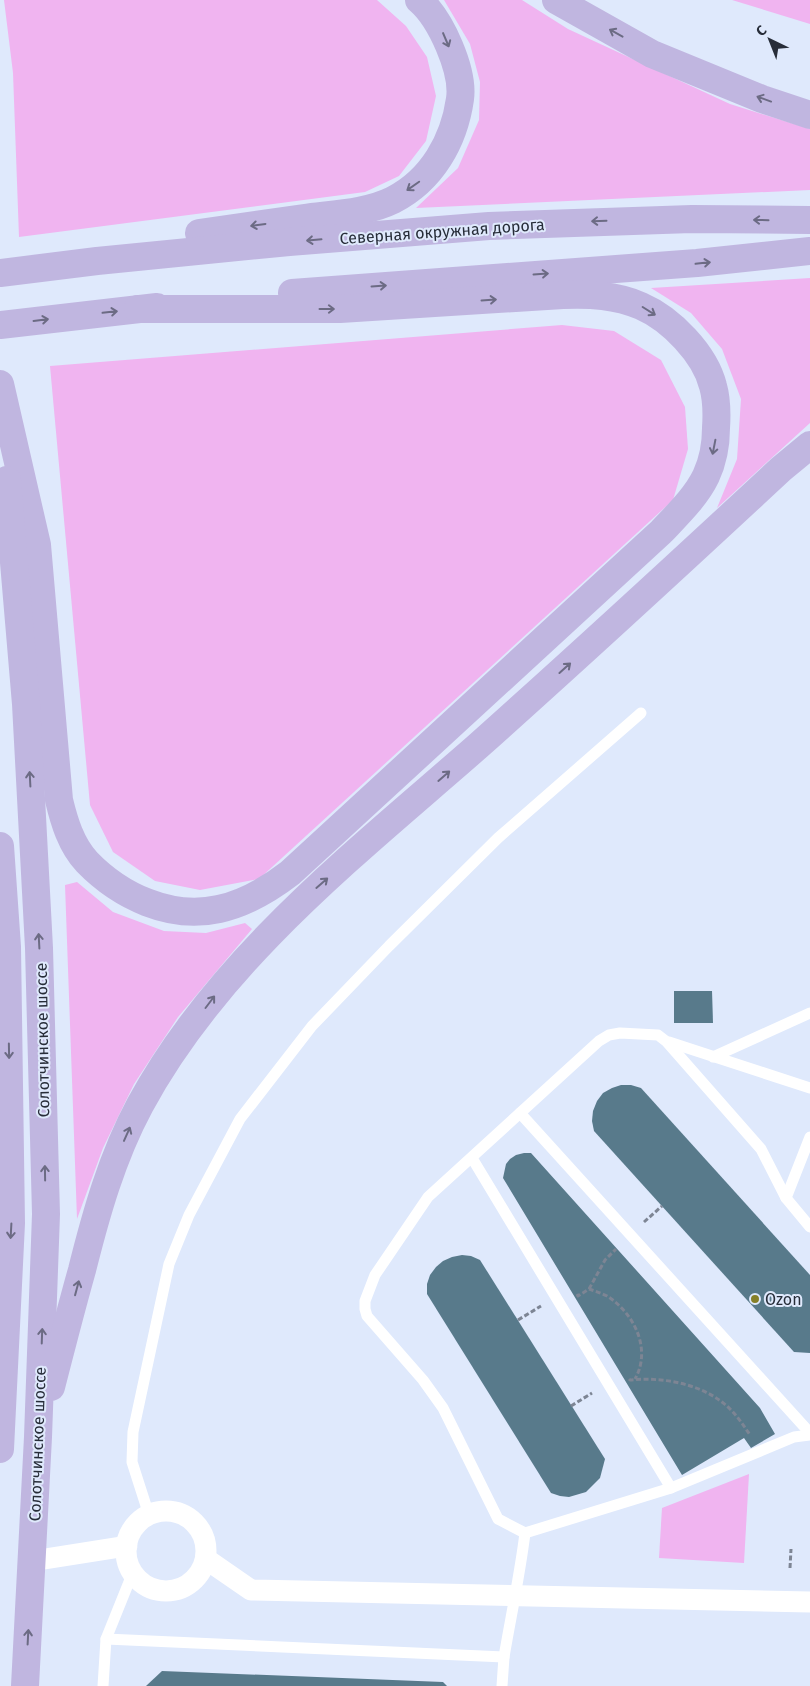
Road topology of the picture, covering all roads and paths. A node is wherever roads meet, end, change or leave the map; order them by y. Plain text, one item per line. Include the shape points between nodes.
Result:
1 (419, 0) edge
2 (556, 0) edge
3 (810, 115) edge
4 (810, 220) edge
5 (810, 251) edge
6 (86, 263) junction
7 (0, 273) edge
8 (138, 309) junction
9 (0, 325) edge
10 (0, 384) edge
11 (0, 394) edge
12 (810, 445) edge
13 (641, 713) dead end
14 (0, 846) edge
15 (810, 1012) edge
16 (668, 1042) junction
17 (713, 1056) junction
18 (810, 1088) edge
19 (520, 1113) junction
20 (810, 1137) edge
21 (472, 1158) junction
22 (786, 1198) junction
23 (810, 1226) edge
24 (616, 1248) dead end
25 (589, 1289) junction
26 (575, 1291) dead end
27 (625, 1372) dead end
28 (635, 1379) junction
29 (0, 1434) edge
30 (810, 1434) edge
31 (38, 1437) junction
32 (1, 1439) edge
33 (753, 1440) dead end
34 (0, 1449) edge
35 (671, 1488) junction
36 (149, 1515) junction
37 (524, 1533) junction
38 (127, 1546) junction
39 (791, 1549) dead end
40 (206, 1559) junction
41 (32, 1561) junction
42 (790, 1568) dead end
43 (132, 1572) junction
44 (514, 1596) junction
45 (810, 1602) edge
46 (106, 1639) junction
47 (504, 1657) junction
48 (25, 1686) edge
49 (103, 1686) edge
50 (502, 1686) edge

1 -> 6 main road via 442,31 455,60 461,91 457,120 442,155 420,181 393,200 360,210 148,241
3 -> 2 main road via 652,54
4 -> 6 main road, Северная окружная дорога via 692,219 489,226
8 -> 5 main road
6 - 7 main road
9 -> 8 main road
8 -> 10 main road via 340,309 590,294 620,299 667,322 688,341 702,361 713,384 716,400 716,445 707,476 690,502 661,532 290,873 266,891 218,910 166,909 142,902 86,861 64,820 59,800 37,546
31 -> 11 main road, Солотчинское шоссе via 46,1214 39,948 26,704
31 -> 12 main road via 99,1208 116,1159 139,1107 160,1071 216,994 307,896 549,683
13 - 36 lane via 498,838 388,946 312,1026 240,1119 188,1215 167,1273 133,1432 132,1462
14 -> 32 main road, Солотчинское шоссе via 7,947 11,1223
15 - 17 lane
16 - 17 lane
16 - 19 lane via 658,1035 620,1032 609,1035
16 - 22 lane via 761,1149
17 - 18 lane
19 - 21 lane
19 - 30 lane
20 - 22 lane
21 - 35 lane
21 - 37 lane via 428,1197 375,1275 365,1309 367,1316 444,1408 498,1519
22 - 23 lane
24 - 25 path via 605,1260
25 - 26 path via 578,1296
25 - 28 path via 622,1308 634,1326 641,1340 642,1354 641,1369
27 - 28 path via 630,1380
28 - 33 path via 676,1382 706,1392 737,1417
29 - 32 main road
30 - 35 lane via 794,1437
31 - 41 main road, Солотчинское шоссе
32 - 34 main road, Солотчинское шоссе
35 - 37 lane
36 - 38 street via 131,1532
36 - 40 street via 174,1512 190,1520 202,1534
37 - 44 lane
38 - 41 street
38 - 43 street via 127,1560
39 - 42 path
40 - 43 street via 193,1581 168,1591 154,1589
40 - 44 street via 251,1590
48 -> 41 main road, Солотчинское шоссе
43 - 46 lane
44 - 45 street
44 - 47 lane
46 - 47 lane
46 - 49 lane
47 - 50 lane

